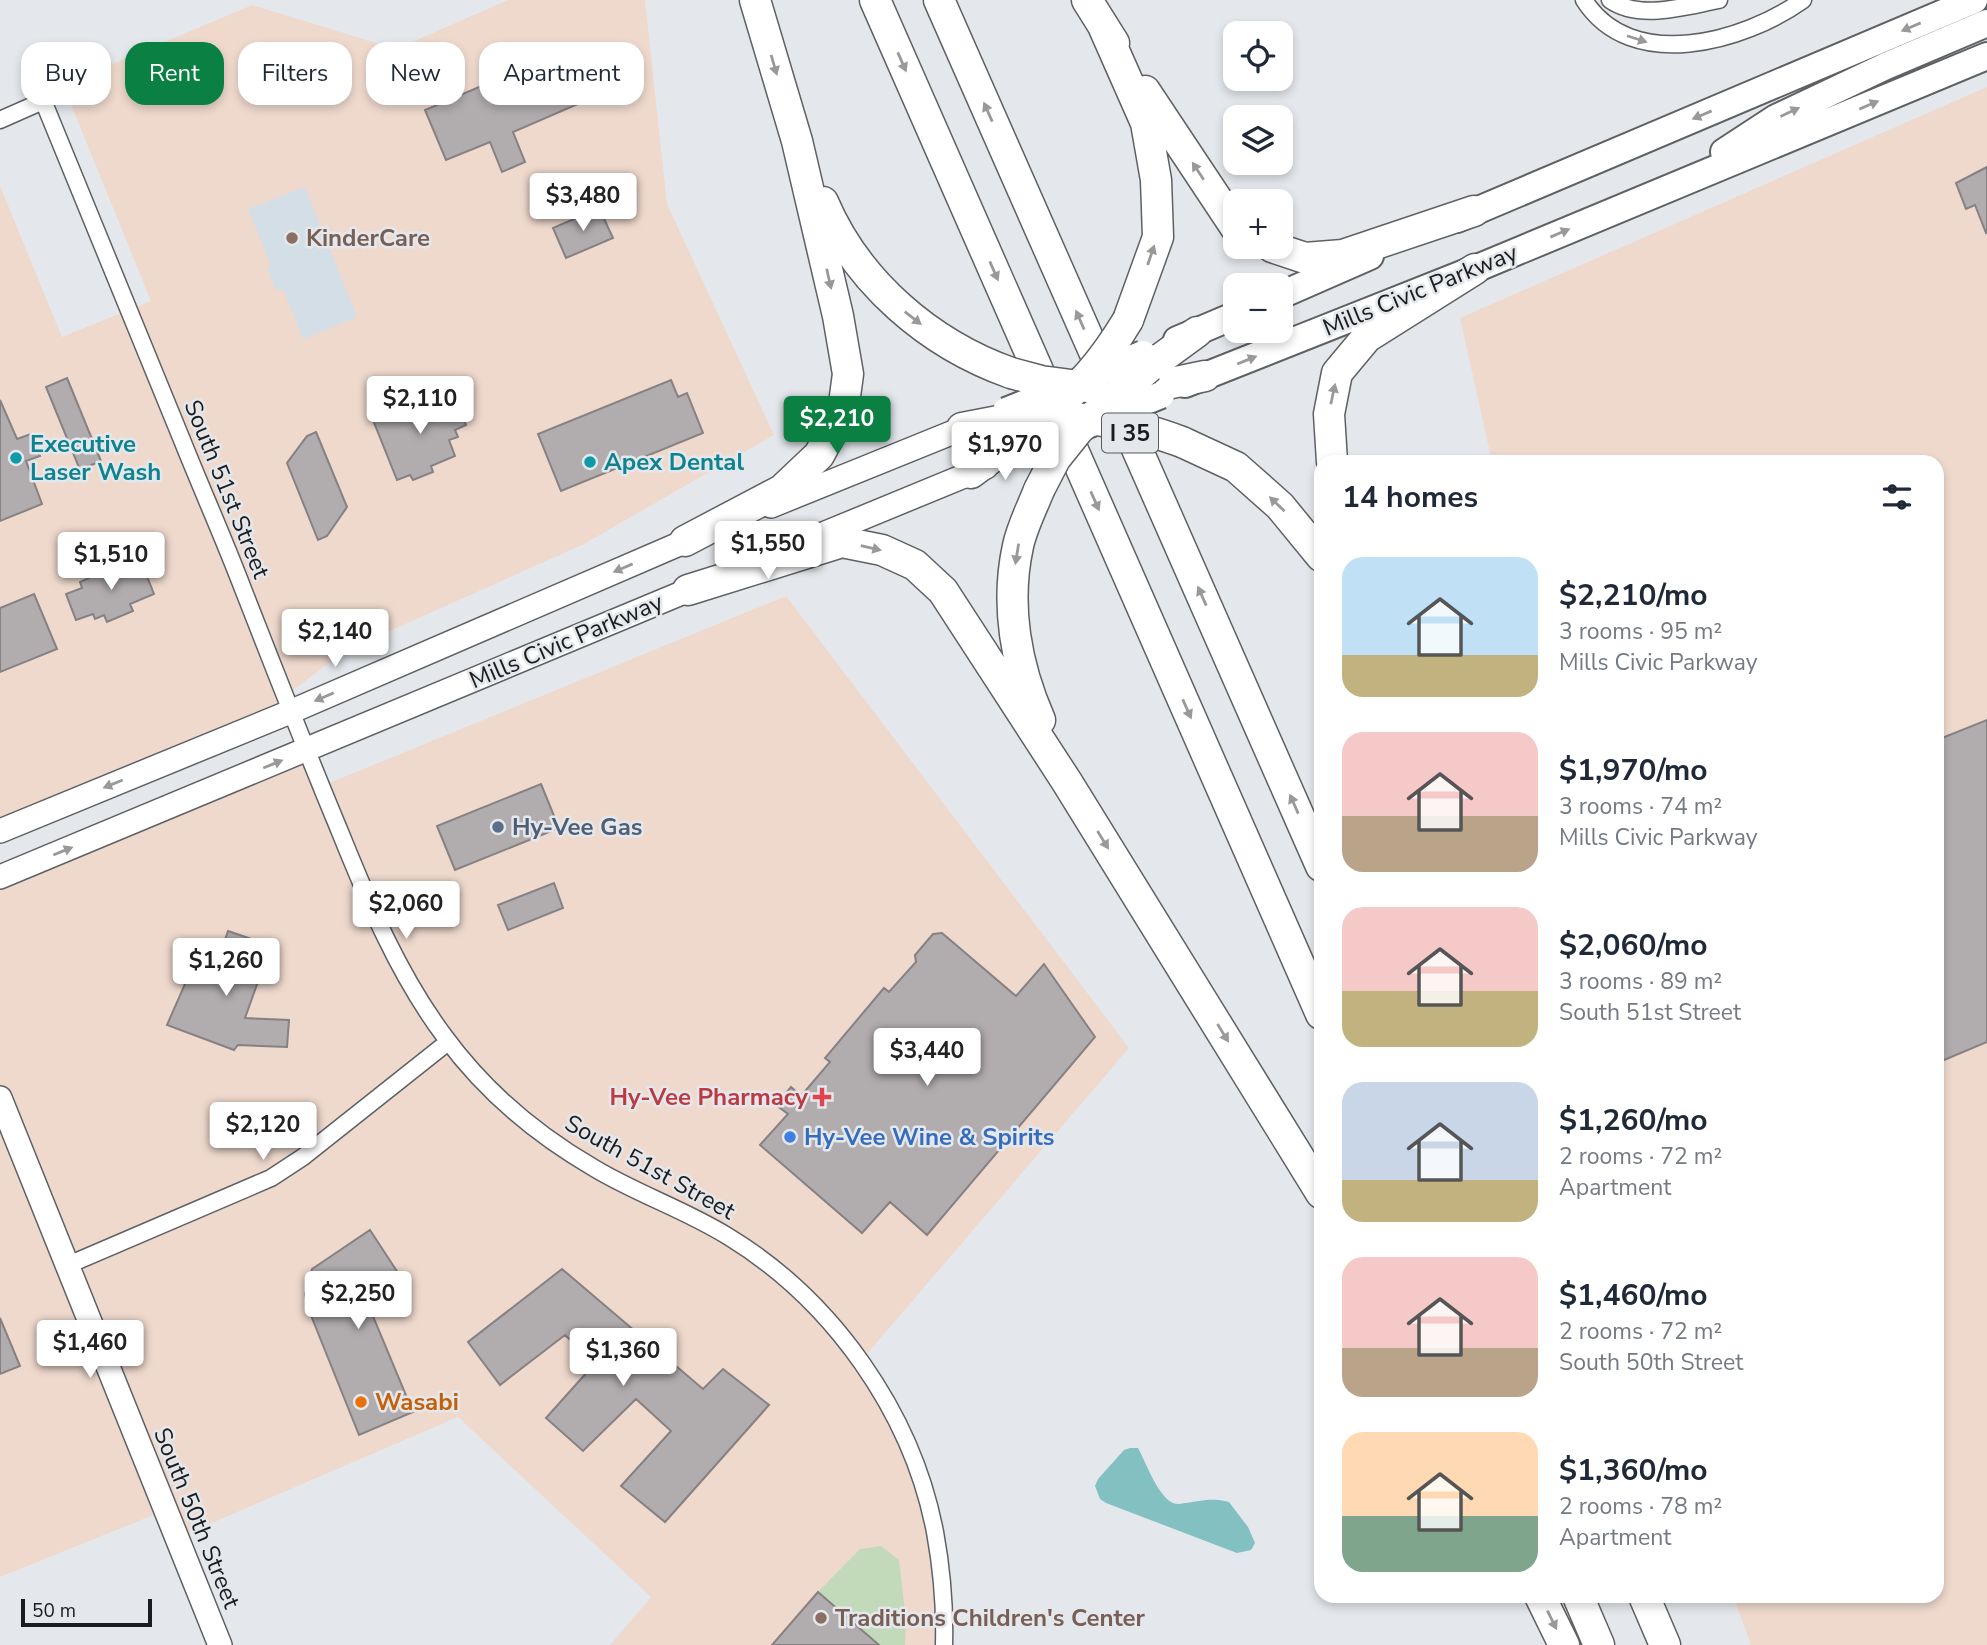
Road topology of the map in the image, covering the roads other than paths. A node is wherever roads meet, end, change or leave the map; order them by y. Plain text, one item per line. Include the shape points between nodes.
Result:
1 (755, 0) edge
2 (875, 0) edge
3 (939, 0) edge
4 (1087, 0) edge
5 (1584, 0) edge
6 (1610, 0) edge
7 (1719, 0) edge
8 (1803, 0) edge
9 (1974, 0) edge
10 (1987, 23) edge
11 (1104, 28) junction
12 (1987, 56) edge
13 (34, 105) edge
14 (45, 105) edge
15 (0, 120) edge
16 (797, 141) junction
17 (1670, 188) junction
18 (1223, 208) edge
19 (1474, 211) junction
20 (1293, 254) edge
21 (1475, 269) junction
22 (1293, 290) edge
23 (1223, 321) edge
24 (1197, 332) joint
25 (1153, 375) junction
26 (1205, 376) joint
27 (1079, 383) junction
28 (1124, 388) junction
29 (1044, 417) junction
30 (1090, 422) junction
31 (962, 429) joint
32 (1014, 430) junction
33 (1332, 455) edge
34 (971, 473) joint
35 (685, 541) junction
36 (1314, 547) edge
37 (688, 590) junction
38 (290, 712) junction
39 (306, 751) junction
40 (1067, 782) junction
41 (0, 831) edge
42 (1314, 850) edge
43 (0, 877) edge
44 (1314, 998) edge
45 (448, 1042) junction
46 (0, 1098) edge
47 (1314, 1182) edge
48 (68, 1265) junction
49 (1543, 1603) edge
50 (1581, 1603) edge
51 (1647, 1603) edge
52 (1669, 1603) edge
53 (220, 1645) edge
54 (944, 1645) edge
55 (1564, 1645) edge
56 (1599, 1645) edge
57 (1665, 1645) edge
58 (1684, 1645) edge

1 -> 16 highway
2 -> 44 highway, I 35
42 -> 3 highway, I 35
4 - 11 highway
5 -> 8 street via 1612,29 1653,44 1720,37 1783,14
6 - 7 street via 1649,10
9 -> 19 main road, Mills Civic Parkway
17 -> 10 main road via 1776,118
18 -> 11 highway
27 -> 11 highway, bridge via 1110,349 1128,320 1158,237 1156,180 1146,123
17 -> 12 main road, Mills Civic Parkway
13 - 15 street
14 - 38 street, South 51st Street
16 -> 27 highway, bridge via 834,228 893,302 936,336 985,362 1011,373
16 -> 35 highway via 848,374 843,411 819,455 782,490
21 -> 17 main road, Mills Civic Parkway
19 - 20 highway via 1343,255 1305,258
19 - 22 main road, Mills Civic Parkway
26 -> 21 main road, Mills Civic Parkway
33 -> 21 highway via 1329,414 1338,373 1367,337
23 - 24 main road
24 - 25 highway
25 - 26 highway
25 - 27 main road, bridge
25 - 28 highway, bridge
25 - 30 main road, bridge
27 - 28 highway, bridge
27 - 29 highway, bridge
27 - 32 main road, bridge
28 - 30 highway, bridge
29 - 30 highway, bridge
29 - 32 highway, bridge
30 - 32 main road, bridge
36 -> 30 highway, bridge via 1280,506 1236,467 1144,428
30 -> 40 highway, bridge via 1055,459 1039,490 1018,544 1012,597 1015,643 1037,714
31 - 32 highway
31 - 35 main road, Mills Civic Parkway
32 - 34 highway
34 - 37 main road, Mills Civic Parkway
35 -> 38 main road, Mills Civic Parkway
37 - 39 main road, Mills Civic Parkway
37 -> 40 highway via 842,542 882,550 915,565 943,591
38 - 39 street, South 51st Street
38 -> 41 main road, Mills Civic Parkway
43 -> 39 main road, Mills Civic Parkway
39 - 45 street, South 51st Street via 374,917 396,962
40 -> 47 highway
45 - 48 street via 271,1178
45 - 54 street, South 51st Street via 491,1089 553,1142 731,1238 803,1294 833,1326 884,1398 918,1472 935,1529 945,1600
46 - 48 main road, South 50th Street
48 - 53 main road, South 50th Street
49 -> 55 highway
50 - 56 highway
51 - 57 highway
52 - 58 highway

